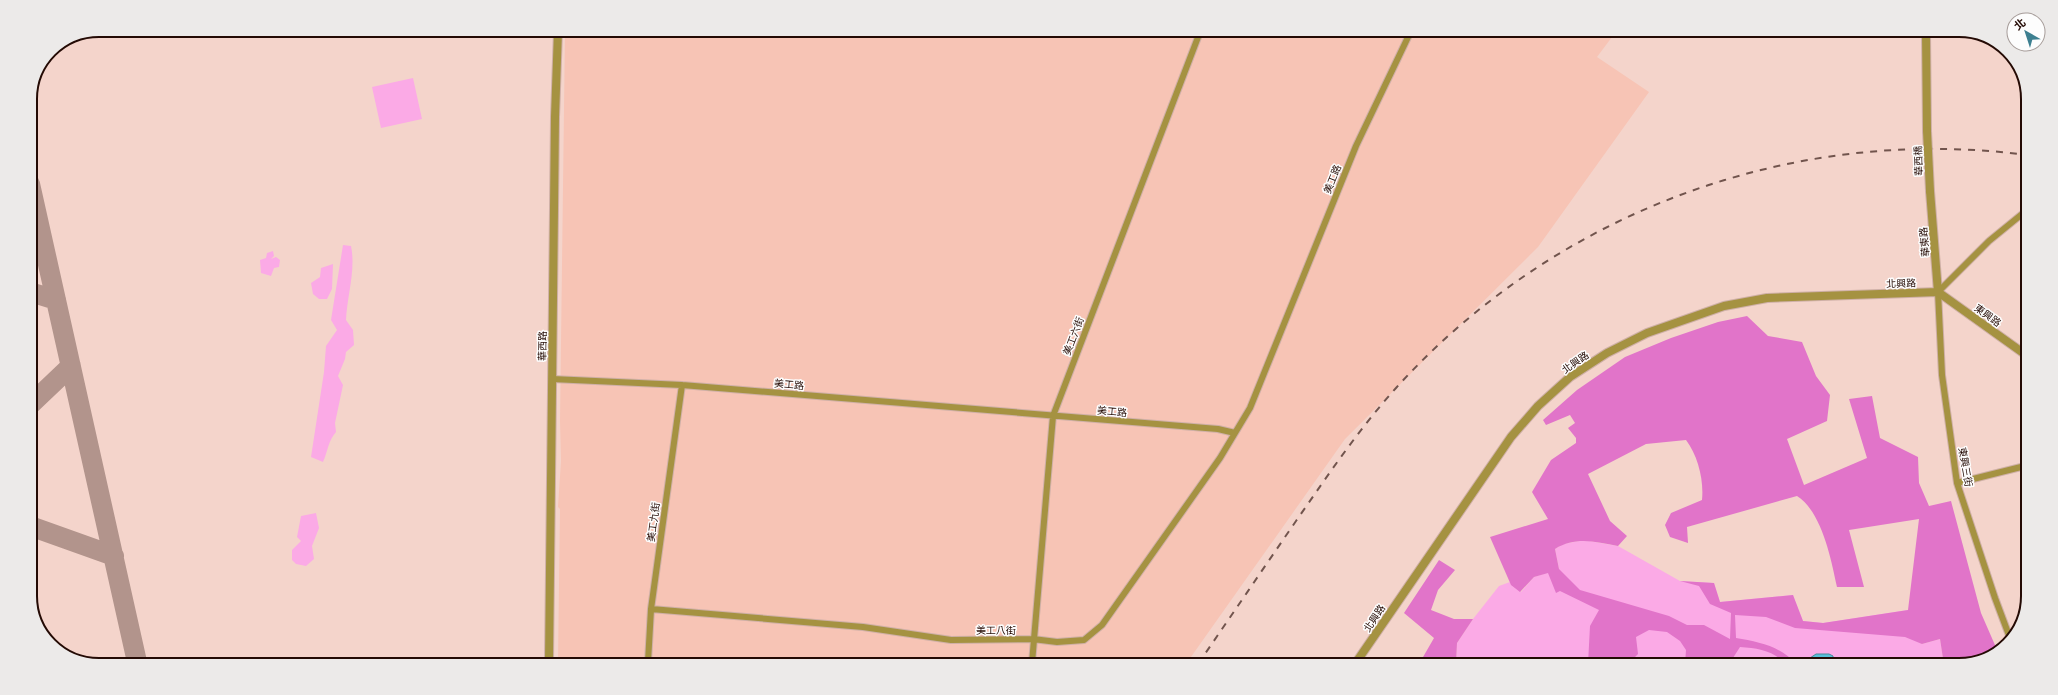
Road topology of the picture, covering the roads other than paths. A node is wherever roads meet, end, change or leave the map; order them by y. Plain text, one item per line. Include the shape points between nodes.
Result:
1 (558, 37) edge
2 (1198, 37) edge
3 (1408, 37) edge
4 (1926, 37) edge
5 (1930, 191) joint
6 (2021, 215) edge
7 (1938, 292) junction
8 (2021, 351) edge
9 (552, 379) junction
10 (682, 385) junction
11 (1053, 416) junction
12 (1235, 433) junction
13 (2021, 467) edge
14 (1957, 483) junction
15 (651, 609) junction
16 (2008, 633) edge
17 (1033, 639) junction
18 (549, 658) edge
19 (648, 658) edge
20 (1032, 658) edge
21 (1359, 658) edge

1 - 9 street, 華西路 via 554,117
2 - 11 street, 美工六街
3 - 12 street, 美工路 via 1356,146 1250,408
4 - 5 street, 華西橋, bridge
5 - 7 street, 華東路
6 - 7 street via 1989,241
7 - 8 street, 東興路
7 - 14 street, 東興三街 via 1942,375
7 - 21 street, 北興路 via 1767,298 1731,304 1647,333 1607,353 1570,377 1538,406 1510,437
9 - 10 street, 美工路
9 - 18 street, 華西路
10 - 11 street, 美工路
10 - 15 street, 美工九街
11 - 12 street, 美工路 via 1218,429
11 - 17 street, 美工六街
12 - 17 street, 美工八街 via 1216,464 1102,625 1084,640 1057,642
13 - 14 street
14 - 16 street, 東興三街
15 - 17 street, 美工八街 via 863,627 951,640
15 - 19 street, 美工九街
17 - 20 street, 美工六街

